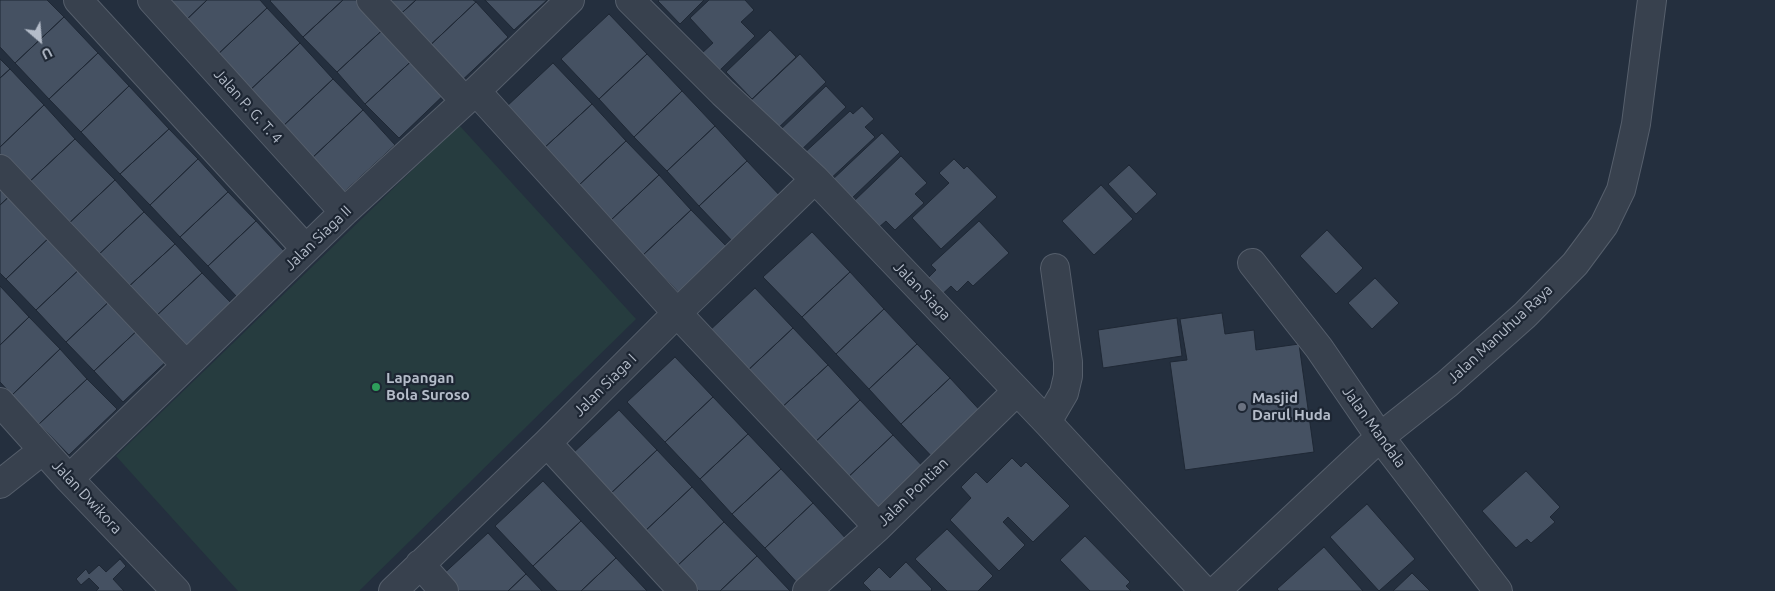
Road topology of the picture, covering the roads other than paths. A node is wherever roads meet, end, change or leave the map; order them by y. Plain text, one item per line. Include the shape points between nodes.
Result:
1 (78, 0) edge
2 (152, 0) edge
3 (371, 0) edge
4 (570, 0) edge
5 (630, 0) edge
6 (1652, 0) edge
7 (470, 96) junction
8 (0, 168) edge
9 (815, 179) junction
10 (344, 212) junction
11 (306, 249) junction
12 (1252, 263) dead end
13 (1054, 268) dead end
14 (677, 313) junction
15 (186, 365) junction
16 (1017, 391) junction
17 (0, 402) edge
18 (1047, 422) junction
19 (1380, 438) junction
20 (547, 443) junction
21 (43, 450) junction
22 (69, 479) junction
23 (0, 484) edge
24 (878, 527) junction
25 (420, 564) junction
26 (176, 591) edge
27 (393, 591) edge
28 (444, 591) edge
29 (683, 591) edge
30 (807, 591) edge
31 (1204, 591) edge
32 (1216, 591) edge
33 (1498, 591) edge

1 - 11 street
2 - 10 street, Jalan P. G. T. 4
3 - 7 street
4 - 7 street, Jalan Siaga II
5 - 9 street, Jalan Siaga
6 - 19 street, Jalan Manuhua Raya via 1631,148 1621,190 1604,225 1575,264 1524,315
7 - 10 street, Jalan Siaga II
7 - 14 street
8 - 15 street
9 - 14 street, Jalan Siaga I
9 - 16 street, Jalan Siaga
10 - 11 street, Jalan Siaga II
11 - 15 street, Jalan Siaga II
12 - 19 street, Jalan Mandala via 1319,348
13 - 18 street via 1068,376 1064,392
14 - 20 street, Jalan Siaga I
14 - 24 street
15 - 22 street, Jalan Siaga II
16 - 18 street, Jalan Siaga
16 - 24 street, Jalan Pontian
17 - 21 street, Jalan Dwikora
18 - 31 street, Jalan Siaga
19 - 32 street, Jalan Manuhua Raya
19 - 33 street, Jalan Mandala
20 - 25 street, Jalan Siaga I
20 - 29 street
21 - 22 street, Jalan Dwikora
21 - 23 street
22 - 26 street, Jalan Dwikora
24 - 30 street, Jalan Pontian
25 - 27 street, Jalan Siaga I
25 - 28 street

